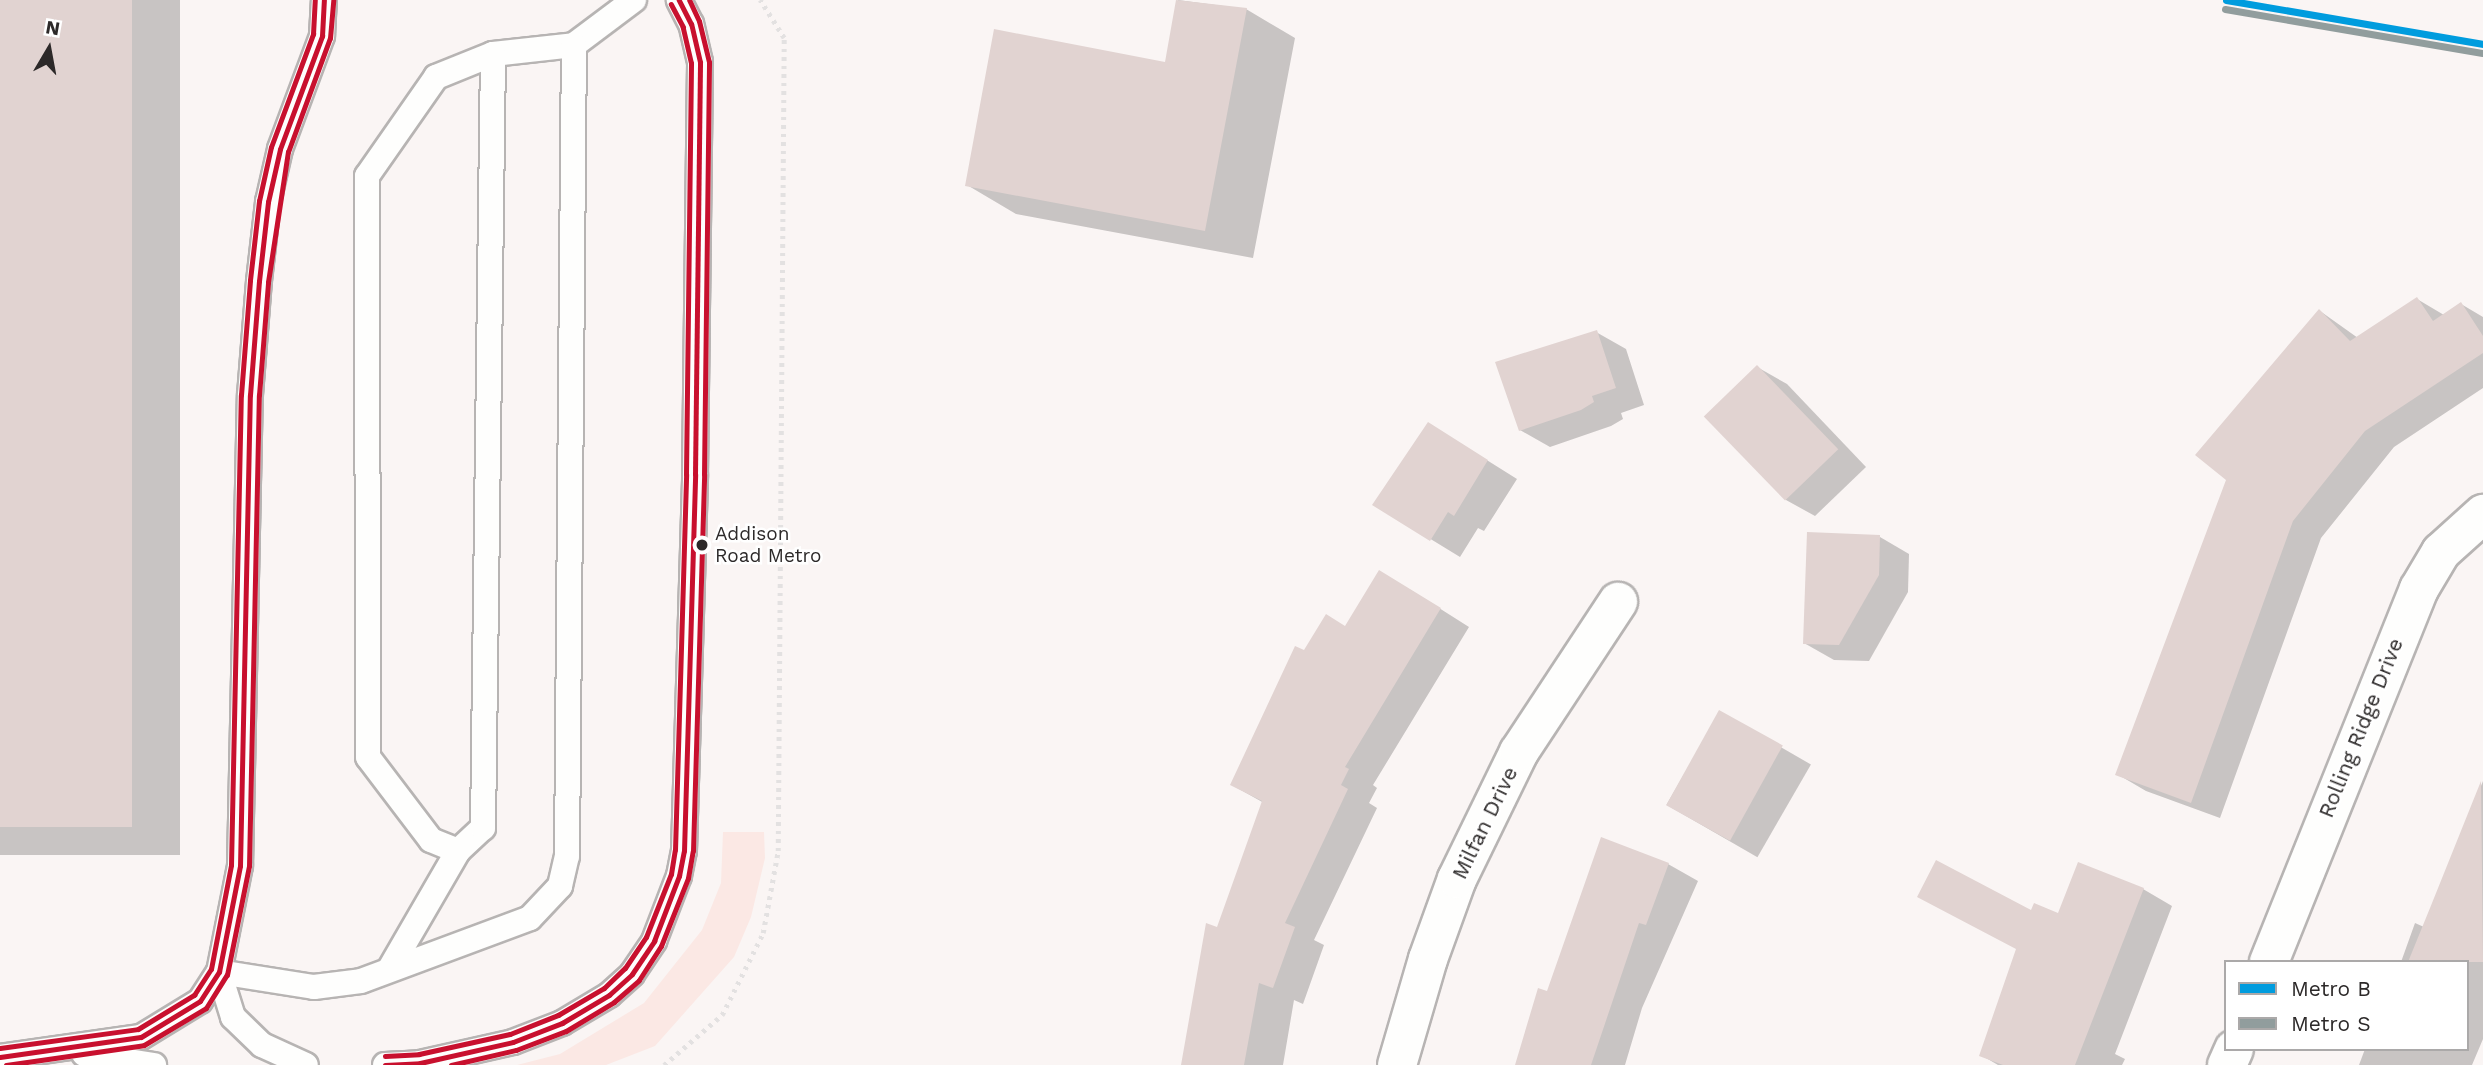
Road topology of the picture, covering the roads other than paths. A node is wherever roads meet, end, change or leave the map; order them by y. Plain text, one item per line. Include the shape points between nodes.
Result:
1 (324, 0) edge
2 (634, 0) edge
3 (679, 0) edge
4 (574, 45) junction
5 (492, 54) junction
6 (2483, 514) edge
7 (1618, 602) dead end
8 (458, 851) junction
9 (2270, 960) edge
10 (389, 970) junction
11 (219, 972) junction
12 (59, 1051) junction
13 (0, 1057) edge
14 (154, 1065) edge
15 (306, 1065) edge
16 (385, 1065) edge
17 (1397, 1065) edge

1 - 11 lane via 322,36 293,108 268,202 258,281 250,394 240,866
2 - 4 lane
3 - 16 lane via 691,24 700,62 694,516 684,851 678,876 654,941 632,974 609,995 562,1023 513,1042 420,1063
4 - 5 lane
4 - 10 lane via 566,856 561,886 530,918
5 - 8 lane via 483,828
5 - 8 lane via 436,77 367,176 368,757 431,841
6 - 9 street, Rolling Ridge Drive via 2441,552 2418,589
7 - 17 street, Milfan Drive via 1519,752 1458,879 1428,959
8 - 10 lane
10 - 11 lane via 361,981 314,987
11 - 12 lane via 200,1001 141,1037
11 - 15 lane via 233,1017 262,1045
12 - 13 lane
12 - 14 lane

